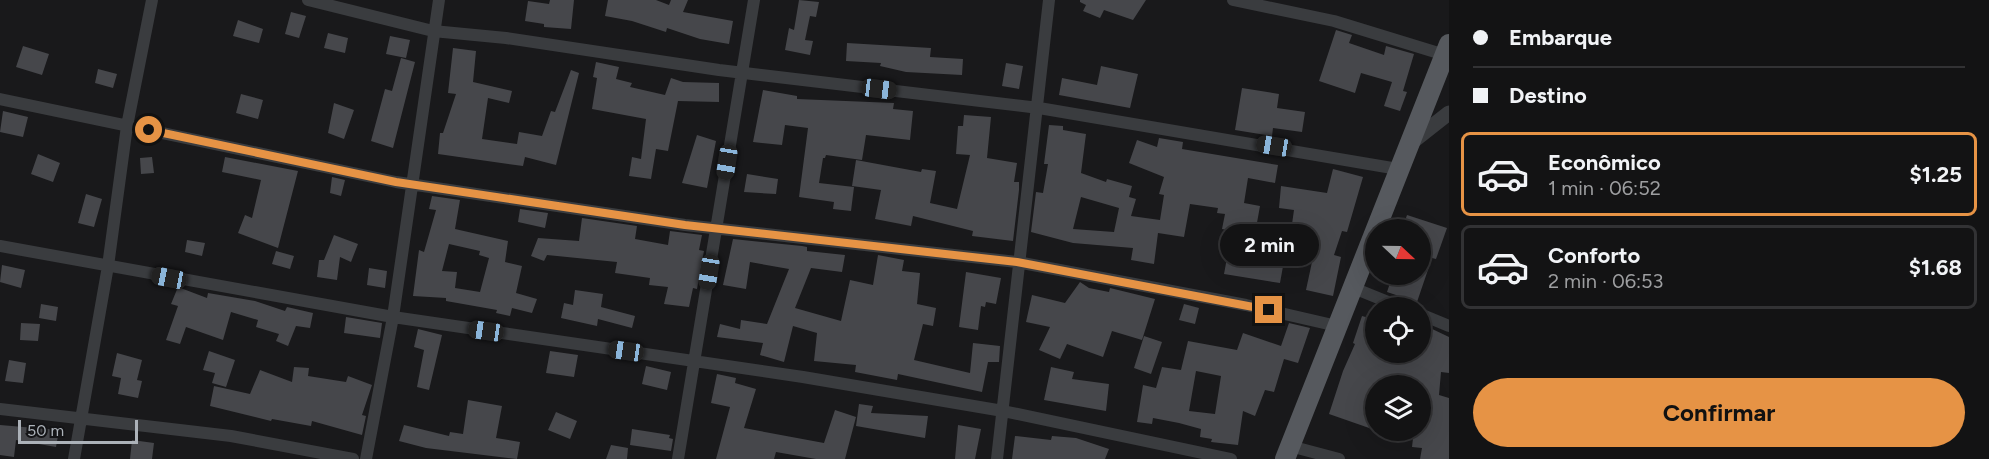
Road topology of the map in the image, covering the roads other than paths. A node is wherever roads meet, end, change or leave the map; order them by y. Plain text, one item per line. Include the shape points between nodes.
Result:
1 (152, 0) edge
2 (308, 0) edge
3 (439, 0) edge
4 (754, 0) edge
5 (1049, 0) edge
6 (1233, 0) edge
7 (433, 31) junction
8 (1447, 50) edge
9 (741, 73) junction
10 (0, 99) edge
11 (1039, 108) junction
12 (1449, 113) edge
13 (127, 126) junction
14 (1410, 144) junction
15 (1398, 169) junction
16 (414, 185) junction
17 (716, 228) junction
18 (0, 246) edge
19 (1017, 262) junction
20 (108, 266) junction
21 (1351, 287) junction
22 (1375, 297) edge
23 (393, 317) junction
24 (1431, 319) edge
25 (1337, 326) junction
26 (1449, 326) edge
27 (695, 361) junction
28 (0, 409) edge
29 (1004, 411) junction
30 (80, 418) junction
31 (1288, 453) edge
32 (74, 459) edge
33 (353, 459) edge
34 (366, 459) edge
35 (678, 459) edge
36 (997, 459) edge
37 (1231, 459) edge
38 (1339, 459) edge

1 - 13 street
2 - 7 street
3 - 7 street
4 - 9 street
5 - 11 street
6 - 8 street
7 - 9 street
7 - 16 street
8 - 14 main road
9 - 11 street
9 - 17 street
10 - 13 street
11 - 15 street
11 - 19 street
12 - 14 street
13 - 16 street
13 - 20 street
14 - 15 main road
15 - 21 main road
16 - 17 street
16 - 23 street
17 - 19 street
17 - 27 street
18 - 20 street
19 - 25 street
19 - 29 street
20 - 23 street
20 - 30 street
21 - 22 street
21 - 25 main road
23 - 27 street
23 - 34 street
24 - 26 street
25 - 31 main road
27 - 29 street
27 - 35 street
28 - 30 street
29 - 36 street
29 - 37 street
30 - 32 street
30 - 33 street via 231,436
31 - 38 street

